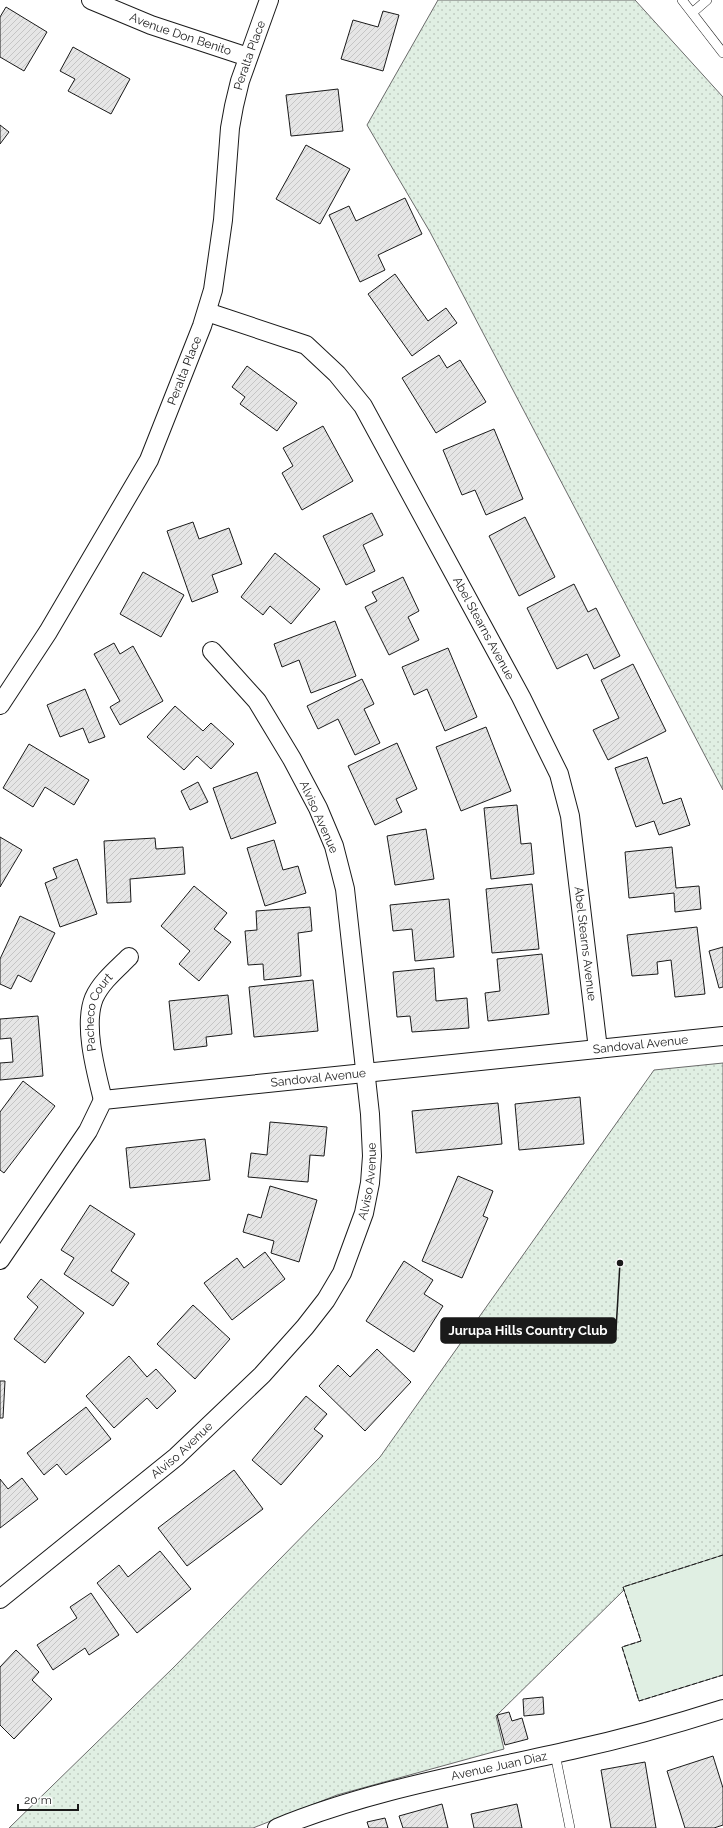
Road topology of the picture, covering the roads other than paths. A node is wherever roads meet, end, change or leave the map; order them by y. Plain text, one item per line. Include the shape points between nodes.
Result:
1 (91, 0) edge
2 (269, 0) edge
3 (682, 0) edge
4 (707, 0) edge
5 (692, 13) junction
6 (723, 53) edge
7 (248, 58) junction
8 (207, 312) junction
9 (212, 651) dead end
10 (0, 705) edge
11 (130, 957) dead end
12 (723, 1036) edge
13 (598, 1048) junction
14 (366, 1073) junction
15 (103, 1100) junction
16 (0, 1260) edge
17 (0, 1599) edge
18 (723, 1709) edge
19 (555, 1754) junction
20 (277, 1828) edge
21 (570, 1828) edge

1 - 7 street, Avenue Don Benito via 151,25
2 - 7 street, Peralta Place
3 - 5 lane
4 - 5 lane
5 - 6 lane
7 - 8 street, Peralta Place via 240,81 230,128 223,220 213,290
8 - 10 street, Peralta Place via 149,460 48,632
8 - 13 street, Abel Stearns Avenue via 306,346 337,374 363,406 521,697 559,774 570,816
9 - 14 street, Alviso Avenue via 257,701 292,759 318,808 334,846 345,889
11 - 15 street, Pacheco Court via 104,982 94,997 89,1015 94,1059
12 - 13 street, Sandoval Avenue
13 - 14 street, Sandoval Avenue
14 - 15 street, Sandoval Avenue
14 - 17 street, Alviso Avenue via 372,1156 370,1183 354,1244 342,1273 326,1300 262,1375 186,1447
15 - 16 street via 88,1131
18 - 19 street, Avenue Juan Diaz via 638,1734
19 - 20 street, Avenue Juan Diaz via 411,1785 340,1804
19 - 21 lane

